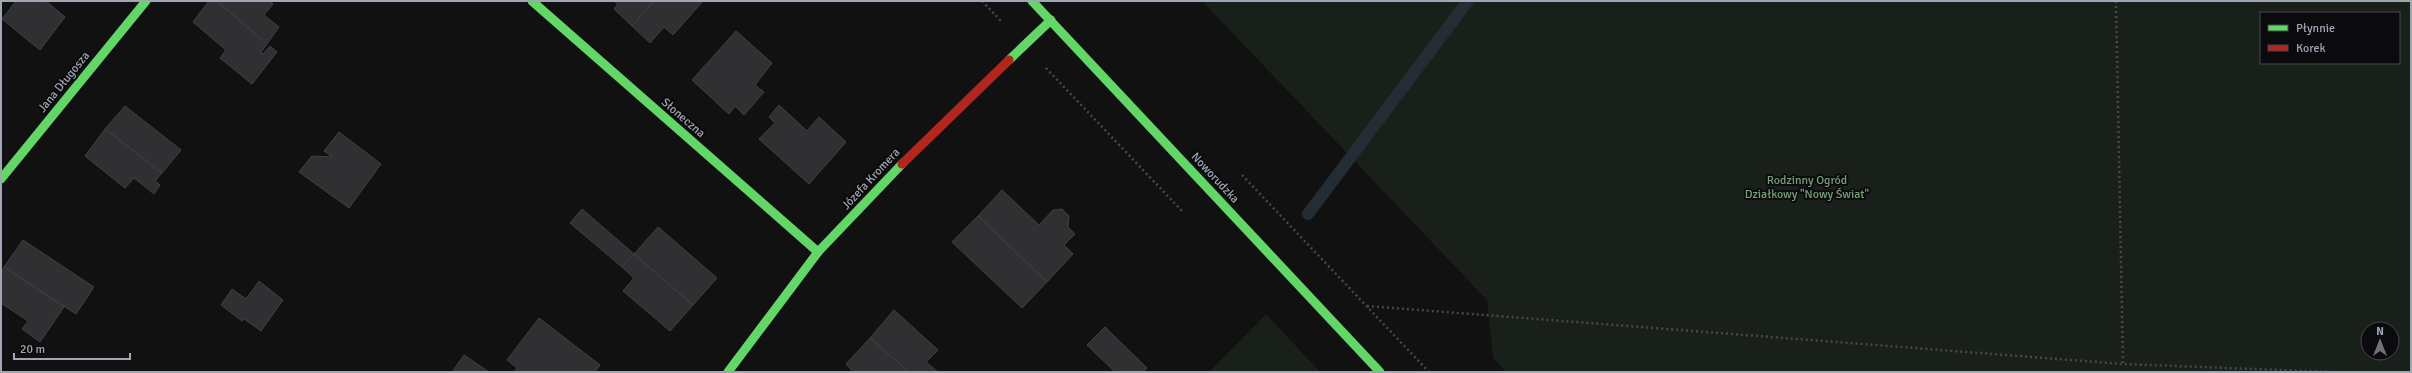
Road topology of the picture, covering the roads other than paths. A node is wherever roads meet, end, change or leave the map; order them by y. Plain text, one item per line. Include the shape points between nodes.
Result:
1 (146, 1) edge
2 (532, 1) edge
3 (1032, 1) edge
4 (1050, 20) junction
5 (1, 179) edge
6 (818, 252) junction
7 (728, 372) edge
8 (1380, 372) edge

1 - 5 street, Jana Długosza
2 - 6 street, Słoneczna
3 - 4 street, Noworudzka
4 - 6 street, Józefa Kromera via 917,148
4 - 8 street, Noworudzka
6 - 7 street, Józefa Kromera

